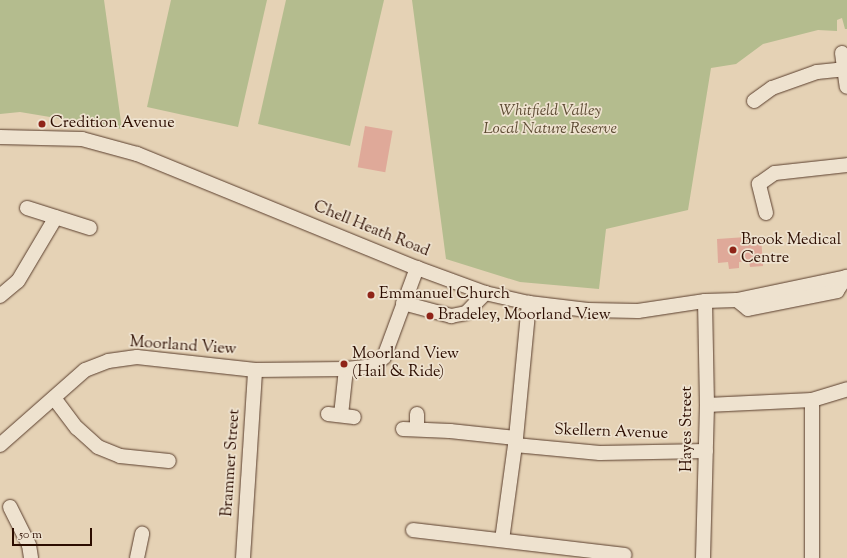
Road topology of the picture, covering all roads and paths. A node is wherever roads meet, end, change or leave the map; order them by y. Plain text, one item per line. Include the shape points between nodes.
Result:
1 (842, 53) dead end
2 (844, 69) junction
3 (847, 87) edge
4 (754, 102) dead end
5 (0, 137) edge
6 (847, 165) edge
7 (27, 208) dead end
8 (766, 213) dead end
9 (56, 217) junction
10 (90, 228) dead end
11 (417, 268) junction
12 (847, 277) edge
13 (485, 294) junction
14 (0, 296) edge
15 (706, 301) junction
16 (403, 303) junction
17 (529, 303) junction
18 (346, 369) junction
19 (255, 370) junction
20 (847, 389) edge
21 (54, 398) junction
22 (812, 400) junction
23 (707, 405) junction
24 (417, 414) dead end
25 (341, 415) dead end
26 (516, 442) junction
27 (0, 445) edge
28 (706, 451) junction
29 (169, 461) dead end
30 (10, 507) dead end
31 (413, 530) dead end
32 (142, 534) dead end
33 (502, 540) junction
34 (625, 555) dead end
35 (31, 558) edge
36 (137, 558) edge
37 (243, 558) edge
38 (703, 558) edge
39 (812, 558) edge

1 - 2 street
2 - 3 street
2 - 4 street via 817,72 772,88
5 - 11 street, Chell Heath Road via 82,139 137,154
6 - 8 street via 775,173 759,184
7 - 9 street
9 - 10 street
9 - 14 street via 18,281
11 - 13 street, Chell Heath Road
11 - 16 street, Moorland View
12 - 15 street, Chell Heath Road via 737,300
13 - 16 street via 466,313 451,316
13 - 17 street, Chell Heath Road
15 - 17 street, Chell Heath Road via 638,311 588,310
15 - 23 street, Hayes Street
16 - 18 street, Moorland View via 384,357 373,366
17 - 26 street
18 - 19 street, Moorland View
18 - 25 street
19 - 21 street, Moorland View via 137,357 108,361 85,370
19 - 37 street, Brammer Street
20 - 22 street
21 - 27 street, Moorland View
21 - 29 street via 77,428 98,447 120,456
22 - 23 street
22 - 39 street
23 - 28 street, Hayes Street
24 - 26 street, Skellern Avenue via 410,430
26 - 28 street, Skellern Avenue via 600,453
26 - 33 street
28 - 38 street, Hayes Street
30 - 35 street via 29,545
31 - 33 street
32 - 36 street
33 - 34 street

